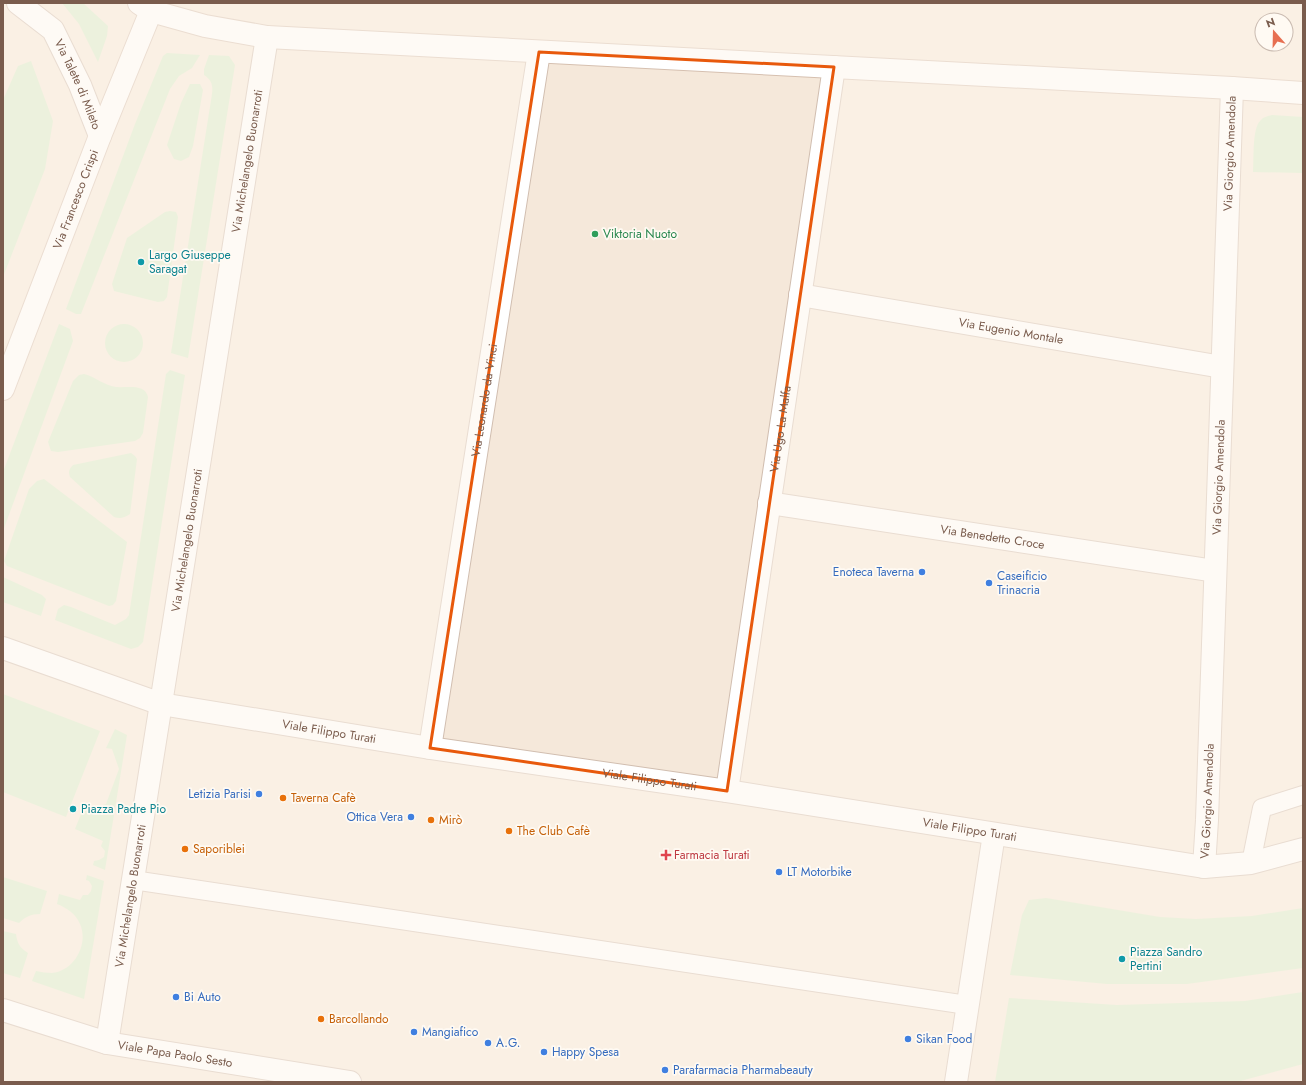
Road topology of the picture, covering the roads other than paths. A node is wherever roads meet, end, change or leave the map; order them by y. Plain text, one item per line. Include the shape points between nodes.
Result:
1 (18, 3) edge
2 (145, 7) edge
3 (266, 37) junction
4 (539, 52) junction
5 (834, 67) junction
6 (1232, 88) junction
7 (1303, 93) edge
8 (100, 136) junction
9 (800, 295) junction
10 (1222, 367) junction
11 (3, 388) edge
12 (769, 503) junction
13 (1215, 571) junction
14 (3, 648) edge
15 (161, 704) junction
16 (430, 748) junction
17 (726, 791) junction
18 (1303, 795) edge
19 (994, 834) junction
20 (1303, 849) edge
21 (1252, 863) junction
22 (1204, 867) junction
23 (133, 880) junction
24 (967, 1005) junction
25 (3, 1010) edge
26 (107, 1043) junction
27 (350, 1082) edge
28 (956, 1082) edge

1 - 8 street, Via Talete di Mileto via 53,30 80,85
2 - 3 street via 205,26
2 - 8 street, Via Francesco Crispi
3 - 4 street
3 - 15 street, Via Michelangelo Buonarroti
4 - 5 street
4 - 16 street, Via Leonardo da Vinci
5 - 6 street
5 - 9 street, Via Ugo La Malfa
6 - 7 street
6 - 10 street, Via Giorgio Amendola
8 - 11 street, Via Francesco Crispi
9 - 10 street, Via Eugenio Montale
9 - 12 street, Via Ugo La Malfa
10 - 13 street, Via Giorgio Amendola
12 - 13 street, Via Benedetto Croce
12 - 17 street, Via Ugo La Malfa
13 - 22 street, Via Giorgio Amendola
14 - 15 street, Viale Filippo Turati
15 - 16 street, Viale Filippo Turati
15 - 23 street, Via Michelangelo Buonarroti
16 - 17 street, Viale Filippo Turati
17 - 19 street, Viale Filippo Turati
18 - 21 lane via 1262,808
19 - 22 street, Viale Filippo Turati
19 - 24 street
20 - 21 street, Viale Filippo Turati
21 - 22 street, Viale Filippo Turati
23 - 24 lane
23 - 26 street, Via Michelangelo Buonarroti
24 - 28 street
25 - 26 street, Viale Papa Paolo Sesto
26 - 27 street, Viale Papa Paolo Sesto

